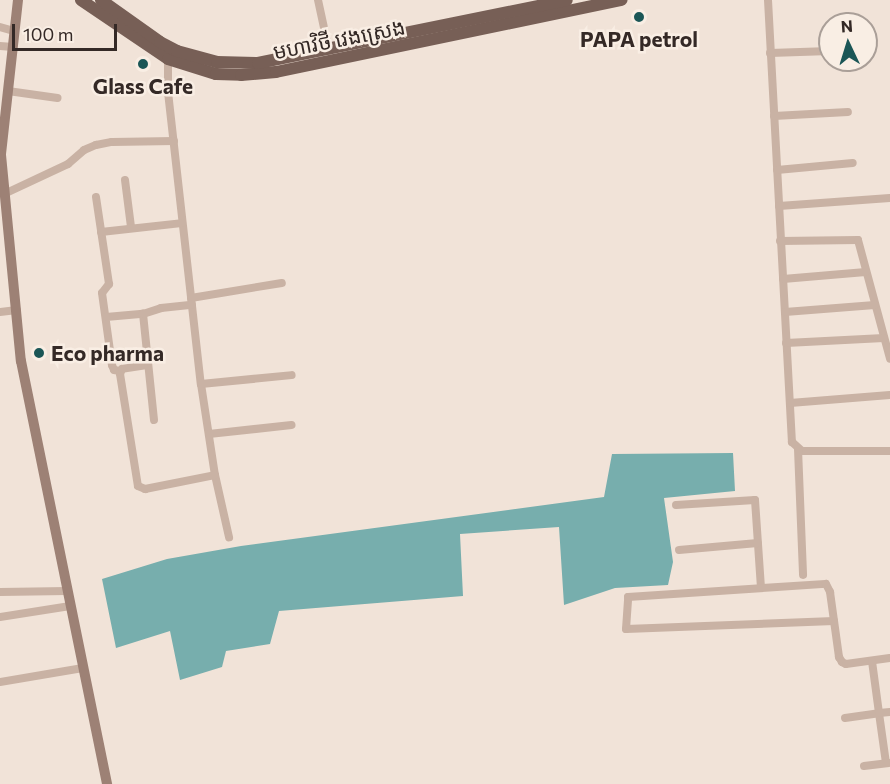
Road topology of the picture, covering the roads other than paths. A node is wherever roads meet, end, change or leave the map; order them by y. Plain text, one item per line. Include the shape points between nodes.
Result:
1 (18, 0) edge
2 (81, 0) edge
3 (101, 0) edge
4 (318, 0) edge
5 (567, 0) edge
6 (622, 0) edge
7 (768, 0) edge
8 (521, 5) edge
9 (0, 27) edge
10 (14, 31) junction
11 (0, 46) edge
12 (13, 47) junction
13 (818, 51) edge
14 (770, 53) junction
15 (330, 56) junction
16 (168, 59) junction
17 (8, 91) junction
18 (58, 98) dead end
19 (848, 112) dead end
20 (774, 116) junction
21 (174, 141) junction
22 (853, 163) dead end
23 (777, 170) junction
24 (125, 180) dead end
25 (2, 189) edge
26 (96, 197) dead end
27 (890, 198) edge
28 (779, 206) junction
29 (182, 223) junction
30 (131, 227) junction
31 (101, 232) junction
32 (780, 242) junction
33 (866, 272) junction
34 (783, 279) junction
35 (282, 283) dead end
36 (191, 301) junction
37 (875, 305) junction
38 (17, 310) junction
39 (0, 312) edge
40 (785, 312) junction
41 (143, 314) junction
42 (106, 317) junction
43 (884, 338) junction
44 (786, 343) junction
45 (890, 359) edge
46 (147, 365) junction
47 (120, 371) junction
48 (292, 375) dead end
49 (201, 384) junction
50 (890, 395) edge
51 (790, 403) junction
52 (154, 420) dead end
53 (292, 425) dead end
54 (209, 434) junction
55 (798, 449) junction
56 (890, 451) edge
57 (215, 475) junction
58 (676, 505) dead end
59 (229, 537) dead end
60 (758, 543) junction
61 (679, 550) dead end
62 (803, 576) dead end
63 (760, 588) junction
64 (67, 591) junction
65 (0, 592) edge
66 (70, 606) junction
67 (0, 617) edge
68 (834, 621) junction
69 (890, 658) edge
70 (872, 661) junction
71 (83, 668) junction
72 (0, 682) edge
73 (890, 712) edge
74 (879, 713) junction
75 (845, 718) dead end
76 (888, 763) edge
77 (864, 766) dead end
78 (107, 784) edge

1 - 10 street
2 - 16 main road, មហាវិថី វេងស្រេង
3 - 15 main road, មហាវិថី វេងស្រេង via 160,42 206,60 258,63
4 - 15 street
5 - 8 main road, មហាវិថី វេងស្រេង
6 - 15 main road, មហាវិថី វេងស្រេង
7 - 14 street
8 - 15 main road, មហាវិថី វេងស្រេង
9 - 10 street
10 - 12 street
11 - 12 street
12 - 17 street
13 - 14 street
14 - 20 street
15 - 16 main road, មហាវិថី វេងស្រេង via 276,72 241,75 216,74
16 - 21 street
17 - 18 street
17 - 25 street via 1,155
19 - 20 street
20 - 23 street
21 - 25 street via 96,145 68,164
21 - 29 street
22 - 23 street
23 - 28 street
24 - 30 street
25 - 38 street
26 - 31 street
27 - 28 street
28 - 32 street
29 - 30 street
29 - 36 street
30 - 31 street
31 - 42 street via 109,284 102,293
32 - 33 street via 853,238 858,240
32 - 34 street
33 - 34 street
33 - 37 street
34 - 40 street
35 - 36 street
36 - 41 street
36 - 49 street
37 - 40 street
37 - 43 street
38 - 39 street
38 - 64 street via 21,361
40 - 44 street
41 - 42 street
41 - 46 street
42 - 47 street via 111,365
43 - 44 street
43 - 45 street
44 - 51 street
46 - 47 street
46 - 52 street
47 - 57 street via 140,489
48 - 49 street
49 - 54 street
50 - 51 street
51 - 55 street via 792,442
53 - 54 street
54 - 57 street
55 - 56 street
55 - 62 street
57 - 59 street
58 - 60 street via 753,498
60 - 61 street
60 - 63 street
63 - 68 street via 826,585
63 - 68 street via 628,597 626,629
64 - 65 street
64 - 66 street
66 - 67 street
66 - 71 street
68 - 70 street via 842,662
69 - 70 street
70 - 74 street
71 - 72 street
71 - 78 street
73 - 74 street
74 - 75 street
74 - 76 street
76 - 77 street

